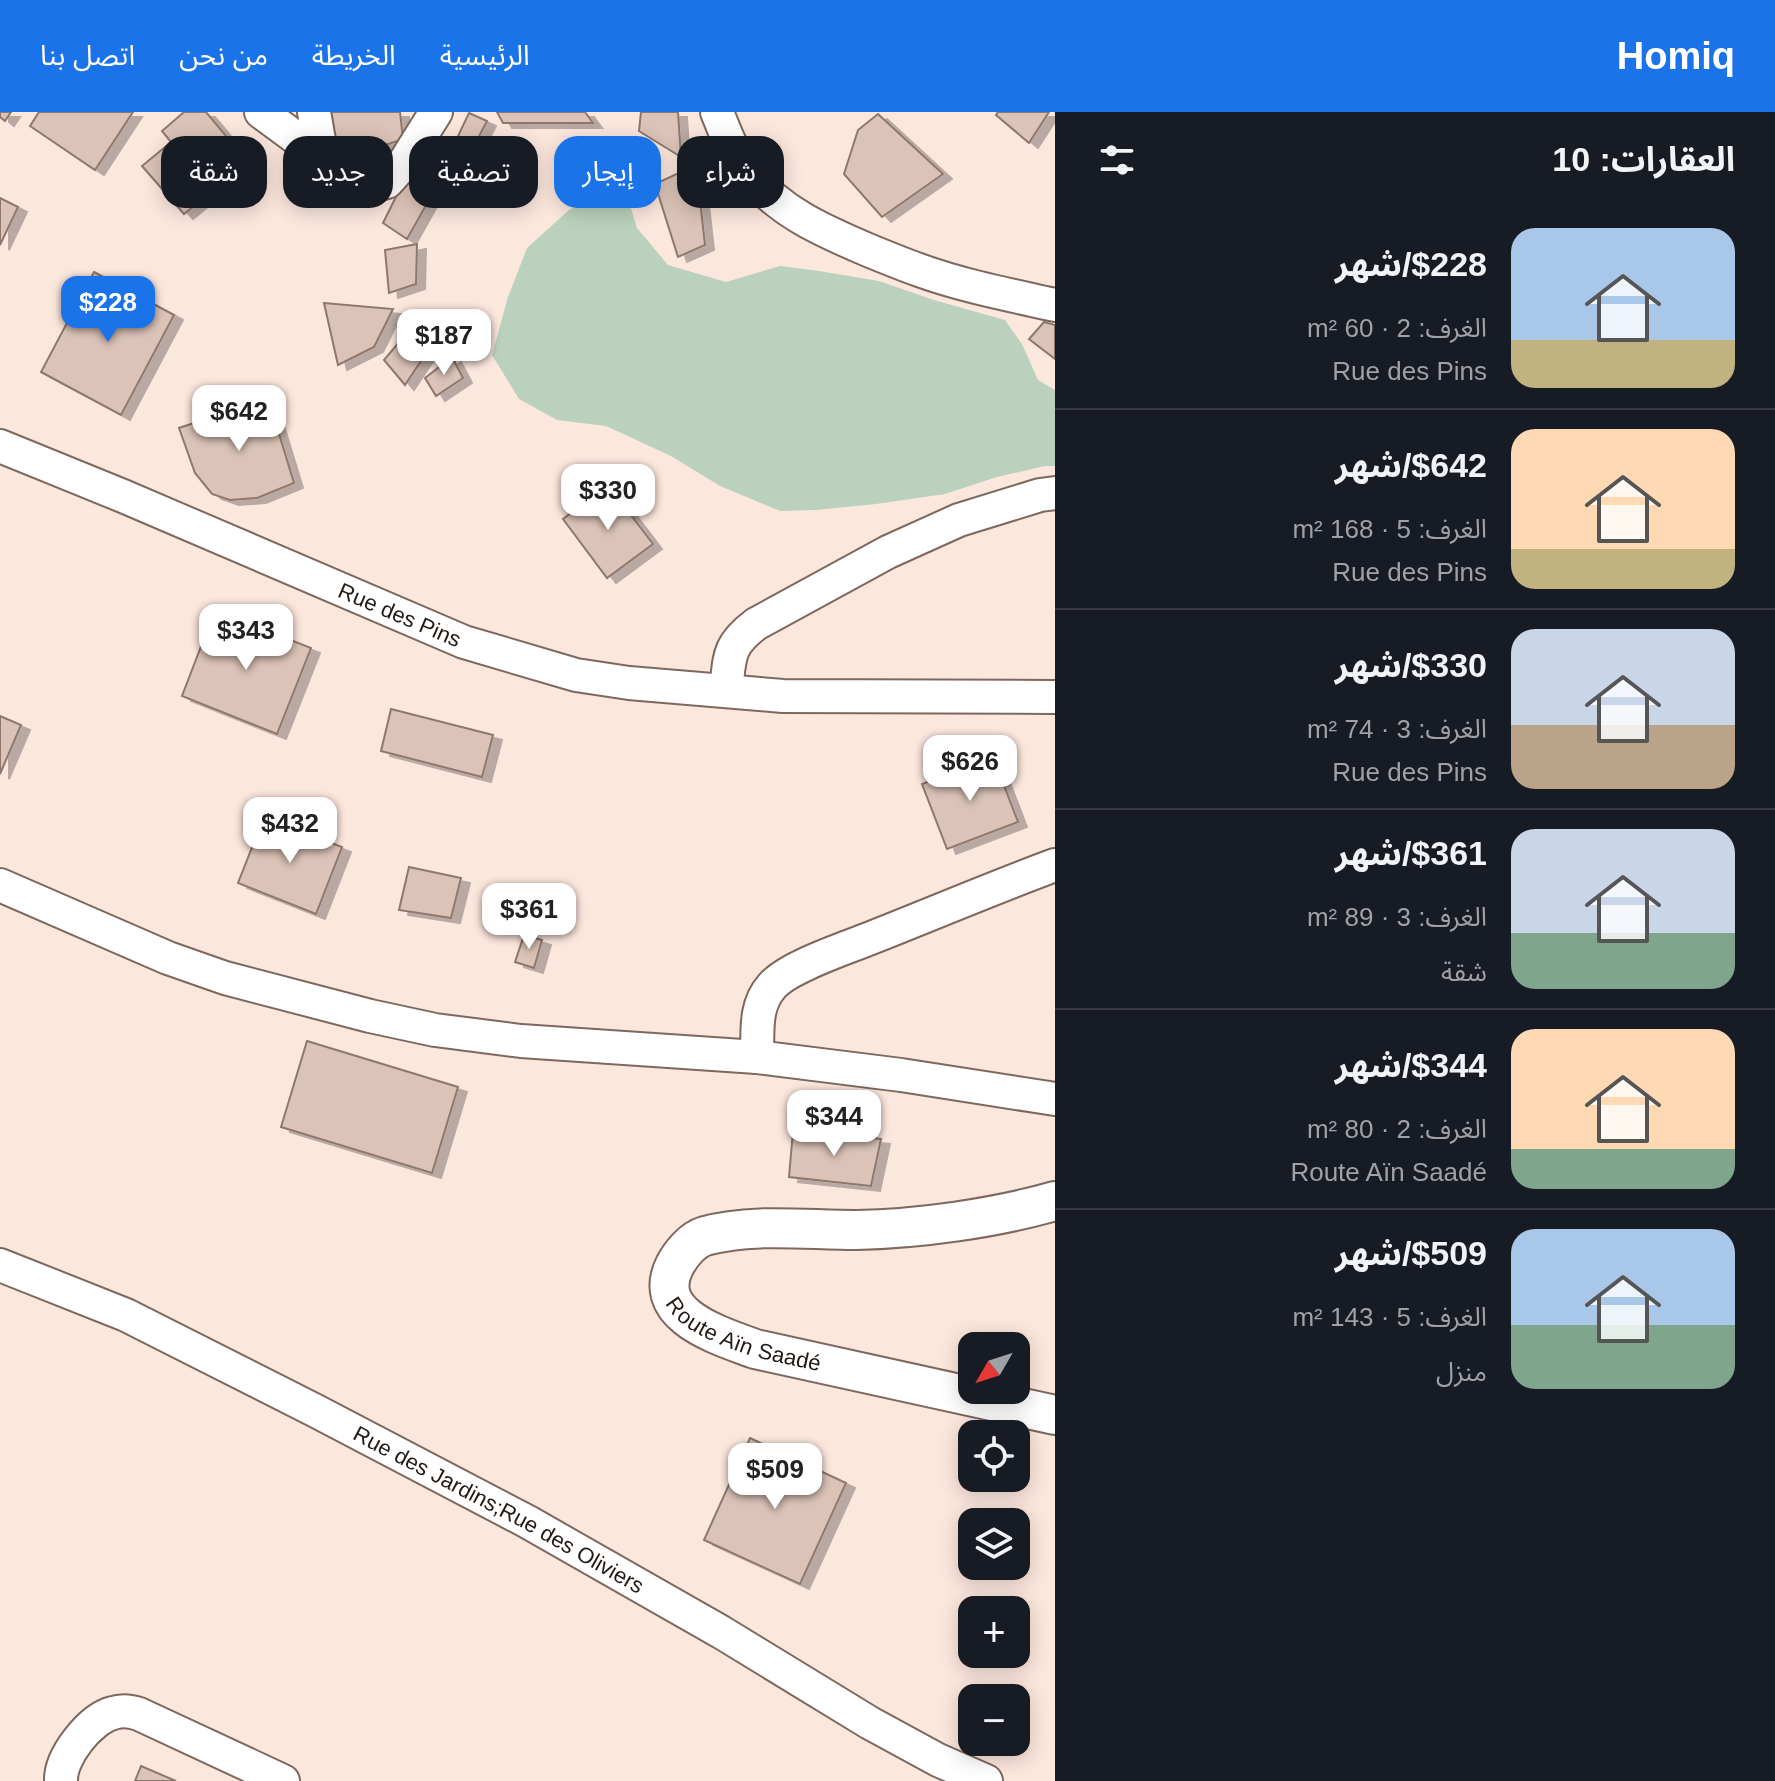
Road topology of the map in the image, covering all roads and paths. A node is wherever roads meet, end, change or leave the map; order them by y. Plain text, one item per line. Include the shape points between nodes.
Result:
1 (261, 112) edge
2 (314, 112) edge
3 (436, 112) edge
4 (717, 112) edge
5 (294, 136) edge
6 (318, 136) edge
7 (393, 175) edge
8 (1055, 305) edge
9 (0, 446) edge
10 (1055, 493) edge
11 (726, 690) junction
12 (1055, 697) edge
13 (1055, 865) edge
14 (0, 885) edge
15 (757, 1057) junction
16 (1055, 1099) edge
17 (1055, 1201) edge
18 (0, 1265) edge
19 (1055, 1415) edge
20 (61, 1781) edge
21 (283, 1781) edge
22 (986, 1781) edge

1 - 5 street
2 - 6 street
3 - 7 street
4 - 8 street via 746,171 803,220 921,271
9 - 11 street, Rue des Pins via 464,642 576,675
10 - 11 street via 959,520 756,624 734,644
11 - 12 street, Rue des Pins via 800,697
13 - 15 street via 784,976 763,998
14 - 15 street via 168,958 370,1016 521,1041
15 - 16 street
17 - 19 street, Route Aïn Saadé via 933,1224 859,1230 747,1229 701,1237 674,1266 669,1280 681,1313 708,1332 755,1349
18 - 22 street, Rue des Jardins;Rue des Oliviers via 126,1315 316,1411 514,1515 870,1723
20 - 21 street via 69,1753 90,1727 104,1716 129,1711

